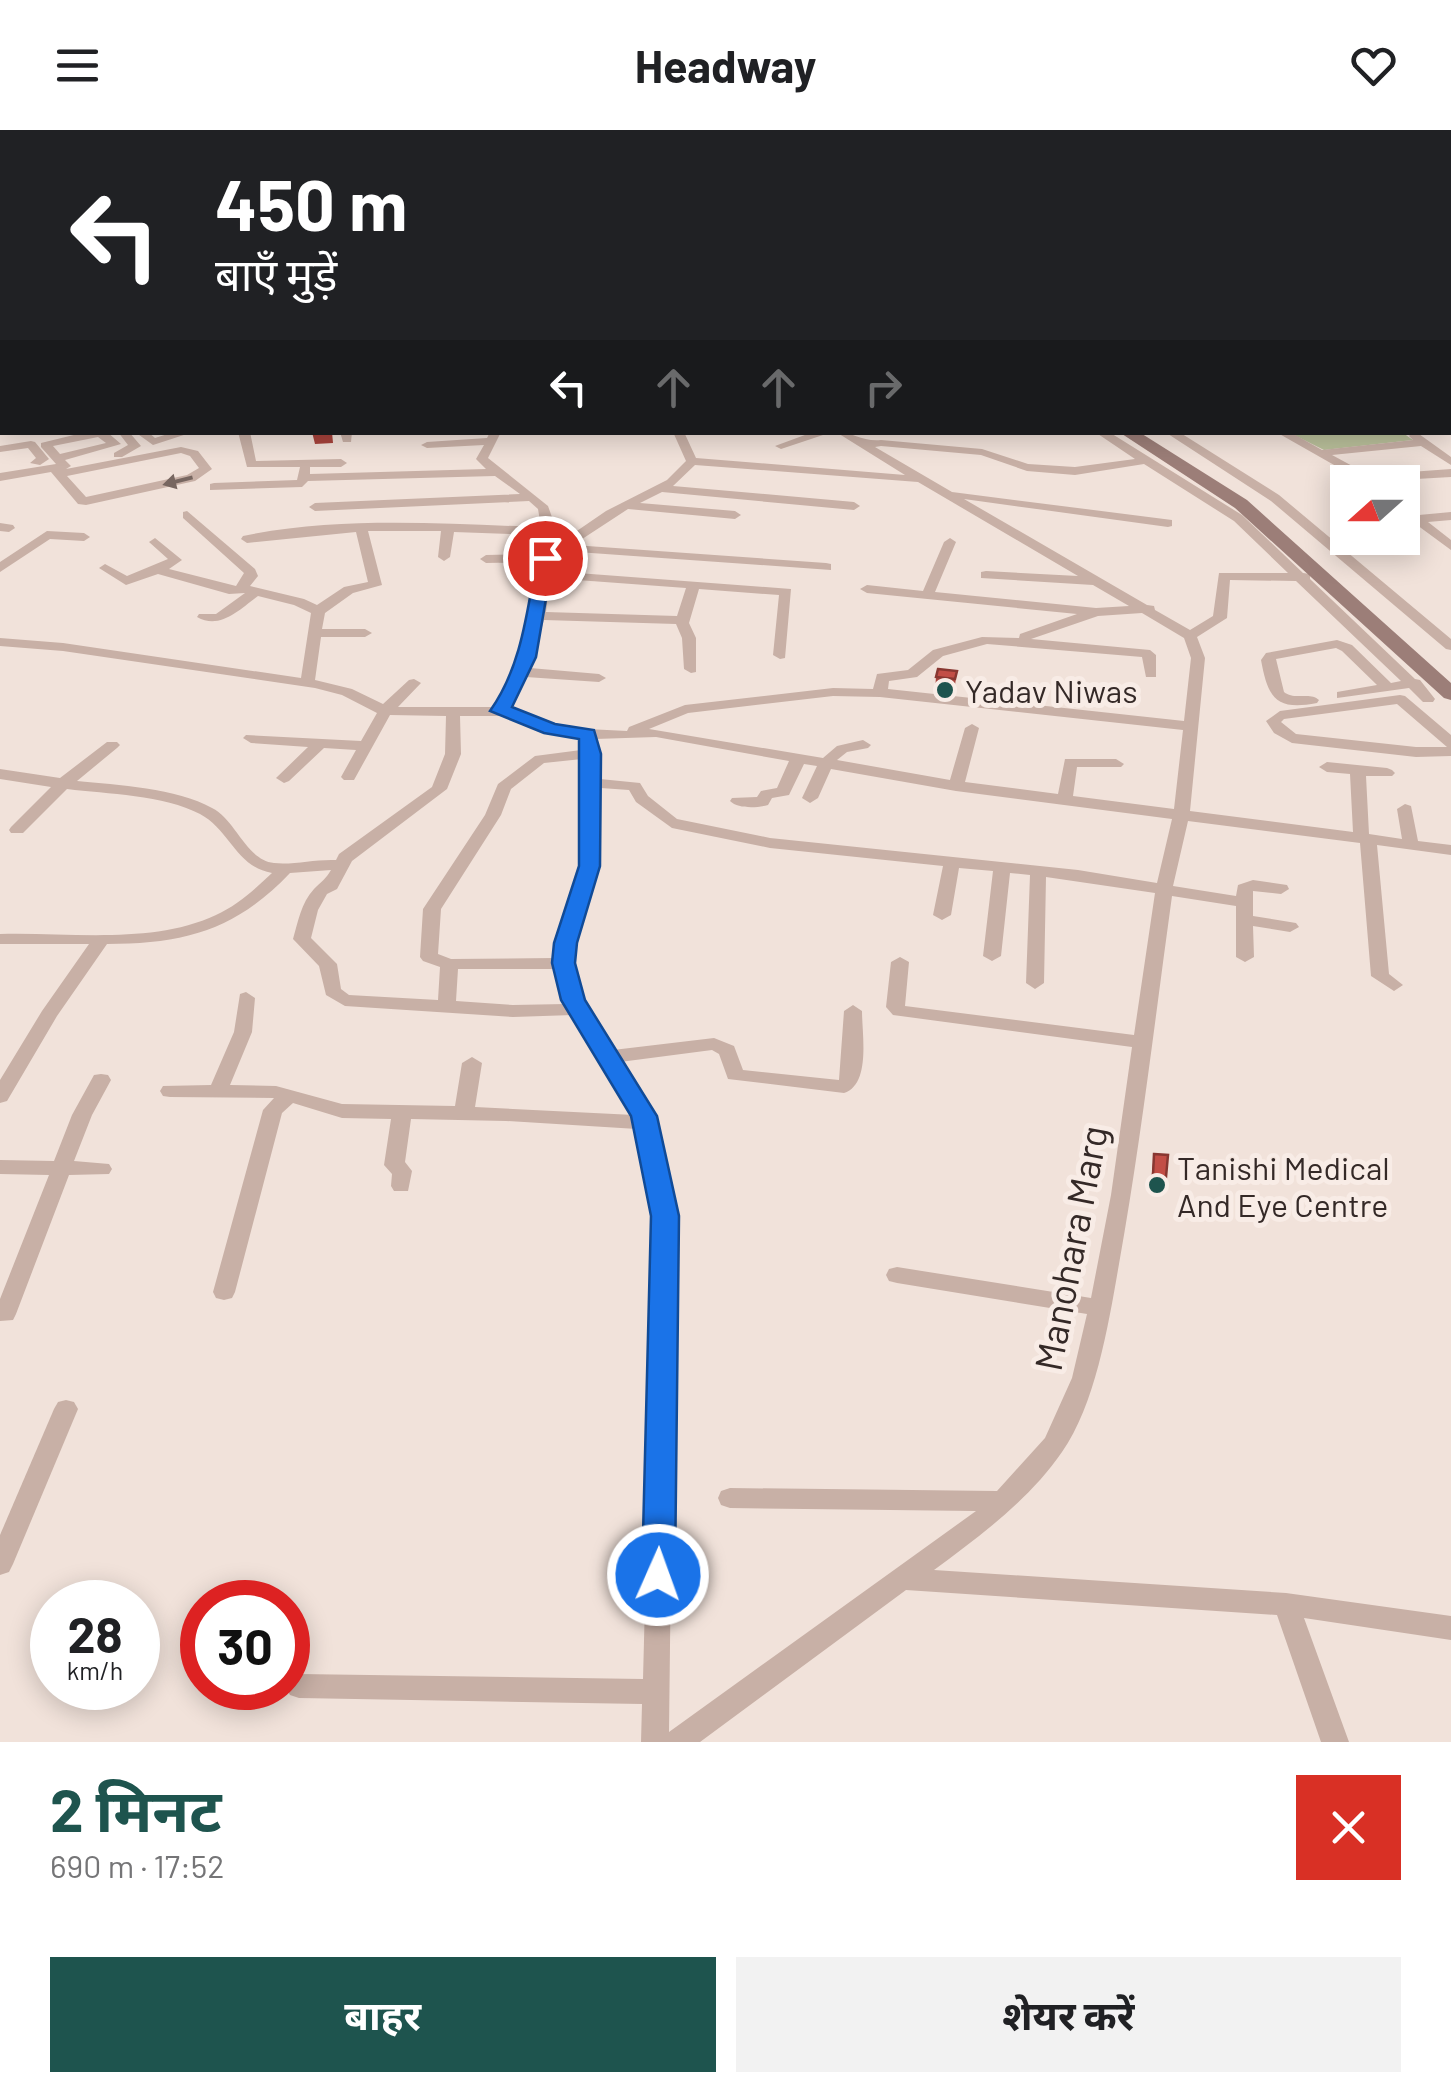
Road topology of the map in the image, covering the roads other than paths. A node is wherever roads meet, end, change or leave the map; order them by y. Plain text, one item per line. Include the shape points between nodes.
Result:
1 (86, 435) edge
2 (104, 435) edge
3 (125, 435) edge
4 (144, 435) edge
5 (178, 435) edge
6 (245, 435) edge
7 (679, 435) edge
8 (818, 435) edge
9 (846, 435) edge
10 (1105, 435) edge
11 (1132, 435) edge
12 (1151, 435) edge
13 (1175, 435) edge
14 (1286, 435) edge
15 (1414, 435) edge
16 (495, 437) edge
17 (1424, 442) junction
18 (427, 444) dead end
19 (863, 445) junction
20 (780, 446) dead end
21 (0, 448) edge
22 (1321, 454) junction
23 (1144, 460) junction
24 (692, 461) junction
25 (1451, 462) edge
26 (341, 463) dead end
27 (1341, 465) edge
28 (65, 467) junction
29 (496, 472) junction
30 (1451, 473) edge
31 (0, 474) edge
32 (305, 475) junction
33 (1420, 476) edge
34 (923, 479) junction
35 (214, 487) dead end
36 (662, 489) junction
37 (946, 492) junction
38 (531, 497) junction
39 (314, 506) junction
40 (628, 506) junction
41 (854, 506) dead end
42 (187, 515) dead end
43 (735, 515) dead end
44 (1451, 516) edge
45 (1420, 519) edge
46 (1420, 521) edge
47 (1168, 523) dead end
48 (361, 528) junction
49 (448, 528) junction
50 (546, 530) junction
51 (322, 532) junction
52 (84, 537) dead end
53 (248, 539) dead end
54 (155, 542) dead end
55 (950, 542) dead end
56 (1451, 546) edge
57 (565, 548) junction
58 (444, 557) dead end
59 (545, 558) junction
60 (486, 559) dead end
61 (826, 567) dead end
62 (0, 568) edge
63 (105, 568) dead end
64 (158, 570) junction
65 (545, 574) junction
66 (986, 575) dead end
67 (1299, 577) junction
68 (1321, 577) junction
69 (1096, 581) junction
70 (693, 587) junction
71 (867, 589) dead end
72 (250, 591) junction
73 (927, 596) junction
74 (1150, 609) junction
75 (318, 611) junction
76 (1096, 612) junction
77 (537, 616) junction
78 (204, 617) dead end
79 (682, 620) junction
80 (365, 632) dead end
81 (317, 633) junction
82 (1190, 636) junction
83 (1018, 640) junction
84 (0, 642) edge
85 (1451, 646) edge
86 (780, 655) dead end
87 (691, 669) dead end
88 (521, 672) junction
89 (1152, 674) dead end
90 (1443, 675) edge
91 (599, 678) dead end
92 (307, 682) junction
93 (414, 684) dead end
94 (1410, 684) junction
95 (1388, 688) junction
96 (880, 693) junction
97 (1451, 695) edge
98 (1428, 699) junction
99 (1408, 704) junction
100 (385, 711) junction
101 (500, 711) junction
102 (453, 714) junction
103 (1192, 726) junction
104 (972, 728) dead end
105 (624, 735) junction
106 (252, 738) dead end
107 (1397, 740) dead end
108 (320, 743) junction
109 (589, 744) junction
110 (112, 745) dead end
111 (863, 745) dead end
112 (1450, 745) edge
113 (364, 746) junction
114 (800, 758) junction
115 (826, 764) junction
116 (1116, 764) dead end
117 (1327, 767) dead end
118 (1358, 770) junction
119 (1386, 773) dead end
120 (0, 774) edge
121 (284, 778) dead end
122 (349, 778) dead end
123 (64, 783) junction
124 (592, 784) junction
125 (956, 786) junction
126 (810, 798) dead end
127 (1065, 800) junction
128 (738, 801) dead end
129 (1404, 809) dead end
130 (1182, 812) junction
131 (16, 830) dead end
132 (1365, 839) junction
133 (1411, 845) junction
134 (1451, 850) edge
135 (952, 862) junction
136 (340, 864) junction
137 (1002, 868) junction
138 (284, 870) junction
139 (1038, 871) junction
140 (1281, 889) dead end
141 (1164, 890) junction
142 (412, 906) dead end
143 (432, 909) junction
144 (1242, 910) junction
145 (942, 915) dead end
146 (1290, 927) dead end
147 (0, 939) edge
148 (100, 941) junction
149 (992, 956) dead end
150 (1245, 957) dead end
151 (900, 962) dead end
152 (564, 963) junction
153 (450, 964) junction
154 (1035, 983) dead end
155 (1394, 985) dead end
156 (246, 998) dead end
157 (446, 1004) junction
158 (578, 1009) junction
159 (854, 1011) dead end
160 (1144, 1042) junction
161 (609, 1056) junction
162 (472, 1063) dead end
163 (101, 1080) dead end
164 (219, 1088) junction
165 (170, 1090) dead end
166 (0, 1096) edge
167 (288, 1097) junction
168 (402, 1111) junction
169 (464, 1113) junction
170 (646, 1124) junction
171 (0, 1167) edge
172 (60, 1169) junction
173 (102, 1170) dead end
174 (401, 1186) dead end
175 (897, 1275) dead end
176 (224, 1292) dead end
177 (1100, 1308) junction
178 (4, 1314) dead end
179 (66, 1409) dead end
180 (730, 1498) dead end
181 (1003, 1501) junction
182 (0, 1564) edge
183 (902, 1579) junction
184 (1286, 1604) junction
185 (1451, 1628) edge
186 (310, 1686) edge
187 (654, 1692) junction
188 (655, 1742) edge
189 (678, 1742) edge
190 (1335, 1742) edge

1 - 28 street via 46,444
2 - 28 street via 115,444
3 - 28 street via 134,450
4 - 5 street via 153,442
6 - 32 street via 251,465
7 - 24 street
8 - 20 street
9 - 19 street
10 - 23 street
11 - 68 main road via 1241,504
12 - 90 main road via 1259,504
13 - 85 street via 1275,498
14 - 22 street
15 - 17 street
16 - 18 street
16 - 29 street via 481,456
17 - 22 street
17 - 25 street
19 - 23 street via 982,452 1027,467 1075,471
19 - 34 street
21 - 31 street via 28,444 44,459
22 - 27 street
23 - 67 street via 1238,518
24 - 34 street
24 - 36 street
26 - 32 street
28 -> 28 street via 182,450 206,469 86,502
28 - 31 street
29 - 32 street
29 - 38 street
30 - 33 street
32 - 35 street
32 - 39 street
34 - 37 street
36 - 40 street
36 - 41 street
37 - 47 street
37 - 69 street
38 - 39 street
38 - 50 street via 545,511
39 - 51 street
40 - 43 street
40 - 57 street
42 - 72 street via 250,572 242,585
44 - 45 street
46 - 56 street
48 - 49 street
48 - 51 street
48 - 75 street via 375,585 349,590
49 - 50 street
49 - 58 street
50 - 59 street
51 - 53 street
52 - 62 street via 48,535
54 - 64 street via 176,560
55 - 73 street
57 - 59 street
57 - 61 street
59 - 60 street
59 - 65 street
63 - 64 street via 132,581
64 - 72 street
65 - 70 street
65 - 77 street
66 - 69 street
67 - 68 street
67 - 82 street via 1224,576 1220,618
67 - 94 street
68 - 90 main road
69 - 74 street
70 - 79 street
70 - 86 street via 786,592
71 - 73 street
72 - 75 street
72 - 78 street via 219,618
73 - 76 street
74 - 76 street
74 - 82 street
75 - 81 street
76 - 83 street
77 - 79 street
77 - 88 street
79 - 87 street
80 - 81 street
81 - 92 street
82 - 103 street, Manohara Marg via 1198,658
83 - 89 street via 1144,654
83 - 96 street via 977,641 938,653 912,674 882,678
84 - 92 street
88 - 91 street
88 - 101 street
90 - 94 street
90 - 97 main road
92 - 100 street
93 - 100 street
94 - 95 street
94 - 98 street
95 - 95 street via 1337,644 1276,653 1268,660 1274,692 1290,702
96 - 103 street
96 - 105 street via 685,709
97 - 98 street
98 - 99 street
99 - 112 street
99 - 112 street via 1400,699 1273,721 1292,738 1416,752
100 - 102 street
100 - 113 street
101 - 102 street
101 - 109 street
102 - 136 street via 454,754 439,789
103 - 130 street, Manohara Marg
104 - 125 street
105 - 109 street
105 - 114 street via 656,733
106 - 108 street
107 - 112 street
108 - 113 street
108 - 121 street
109 - 124 street
109 - 143 street via 540,759 504,787
110 - 123 street
111 - 115 street via 842,746
113 - 122 street
114 - 115 street
114 - 128 street via 783,792 767,794 762,802
115 - 125 street
115 - 126 street
116 - 127 street via 1070,762
117 - 118 street
118 - 119 street
118 - 132 street
120 - 123 street
123 - 131 street
123 - 138 street via 203,809 258,864
124 - 135 street via 634,786 672,824 770,843
124 - 152 street via 590,866
125 - 127 street
127 - 130 street
129 - 133 street
130 - 132 street
130 - 141 street, Manohara Marg
132 - 133 street
132 - 155 street via 1380,976
133 - 134 street
135 - 137 street
135 - 145 street
136 - 138 street via 311,862
136 - 157 street via 308,910 302,939 328,964 332,990 345,1000
137 - 139 street
137 - 149 street
138 - 148 street via 262,898 206,927
139 - 141 street
139 - 154 street
140 - 144 street via 1248,886
141 - 144 street
141 - 160 street, Manohara Marg
142 - 143 street
143 - 153 street via 429,958
144 - 146 street
144 - 150 street
147 - 148 street
148 - 166 street
151 - 160 street via 900,1011
152 - 153 street
152 - 158 street
153 - 157 street
156 - 164 street via 242,1032
157 - 158 street
158 - 161 street
159 - 161 street via 844,1087 734,1075 727,1050 714,1044
160 - 177 street, Manohara Marg
161 - 170 street
162 - 169 street
163 - 172 street
164 - 165 street
164 - 167 street
167 - 168 street via 342,1111
167 - 176 street via 273,1110
168 - 169 street
168 - 174 street via 394,1161 402,1171
169 - 170 street
170 - 187 street via 665,1216
171 - 172 street
172 - 173 street
172 - 178 street
175 - 177 street
177 - 181 street, Manohara Marg via 1083,1378 1054,1445
179 - 182 street
180 - 181 street
181 - 183 street, Manohara Marg
183 - 184 street
183 - 189 street, Manohara Marg
184 - 185 street
184 - 190 street
186 - 187 street
187 - 188 street

